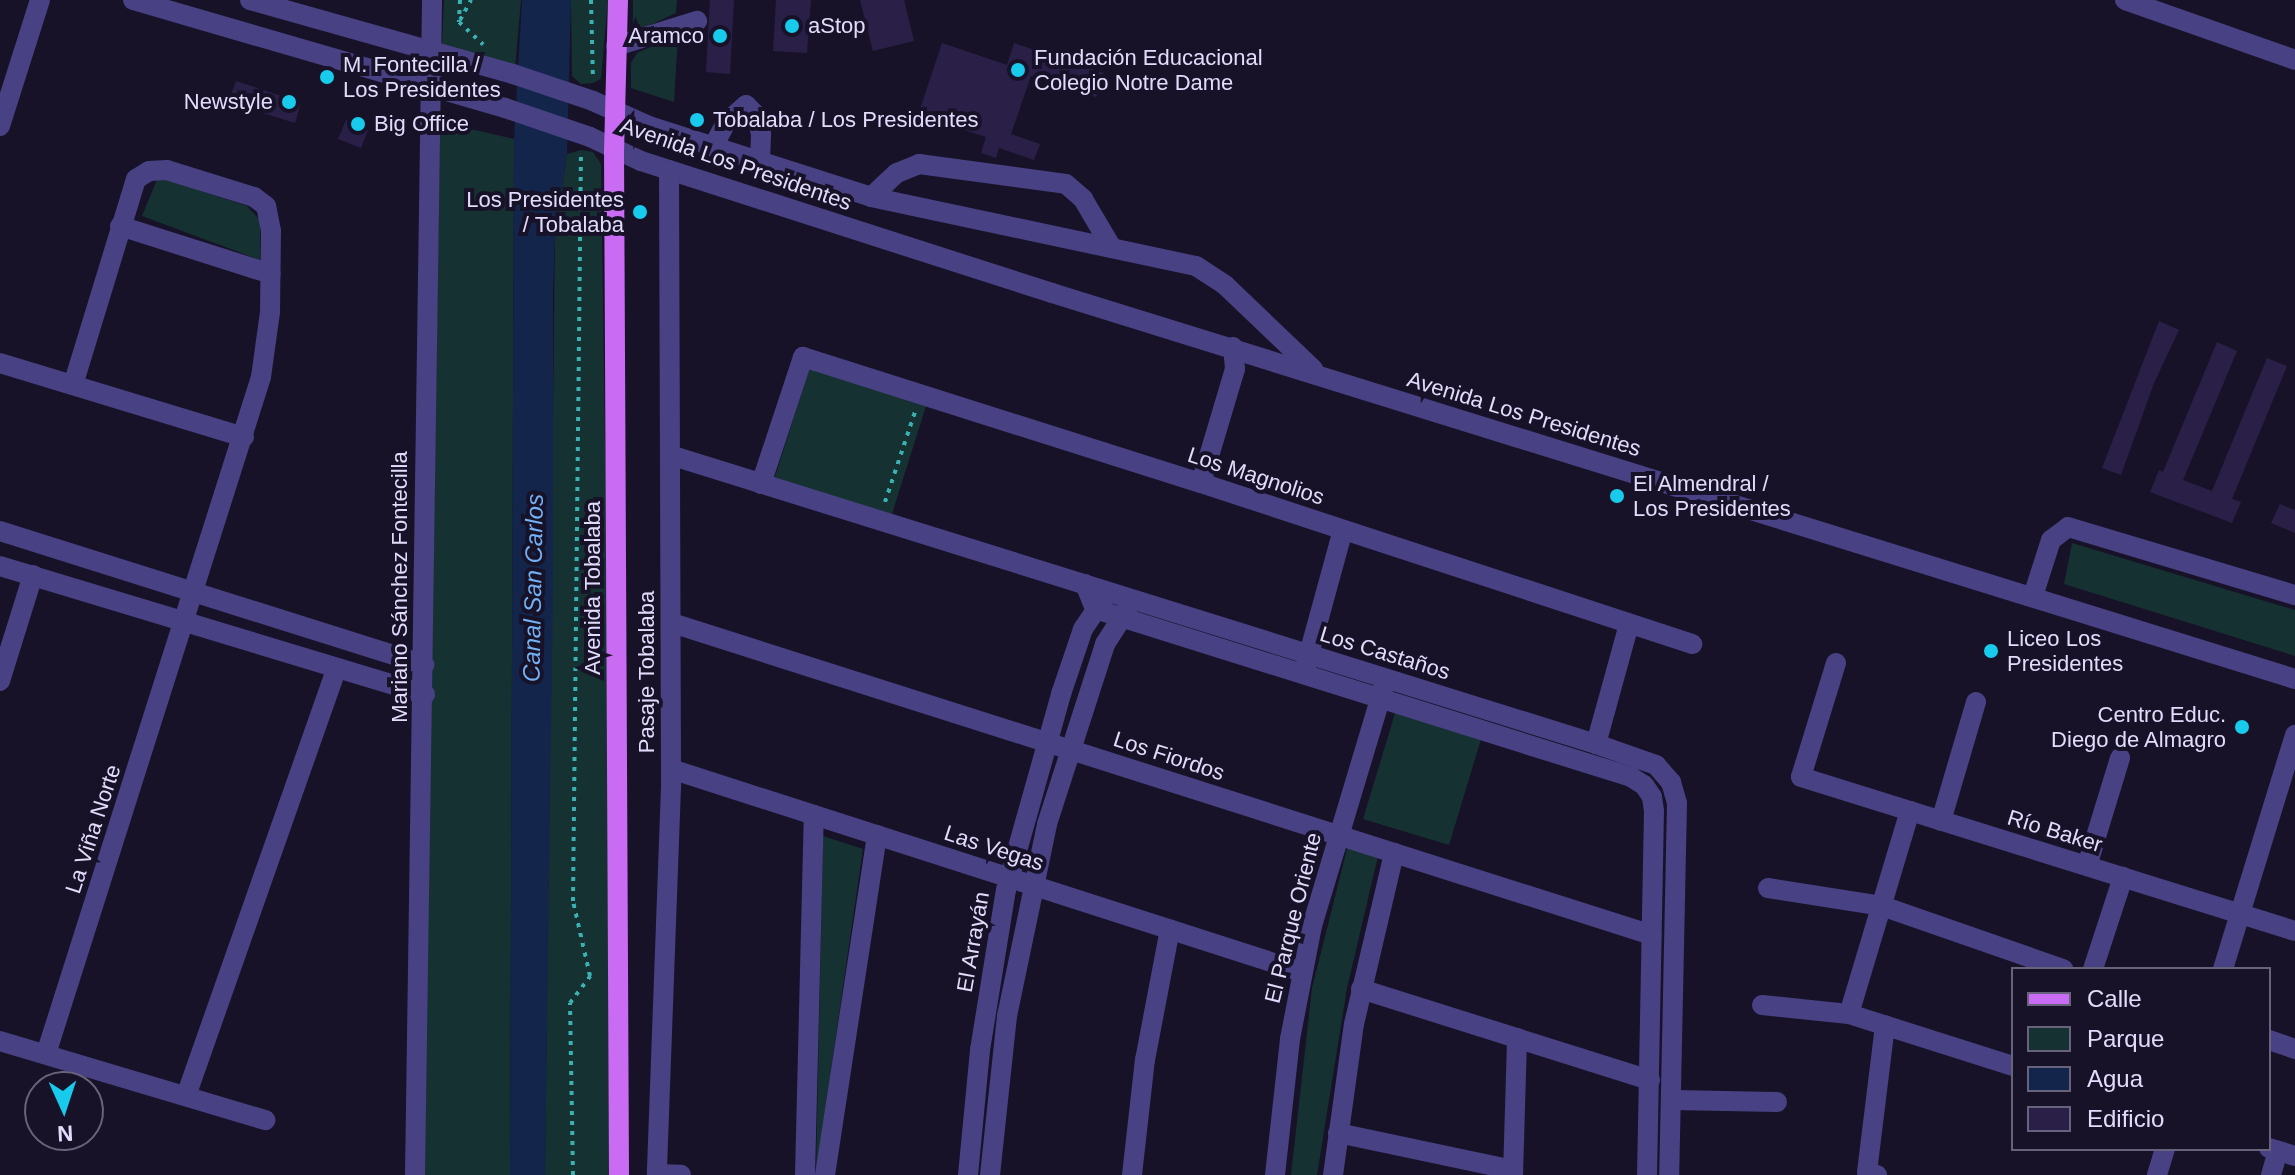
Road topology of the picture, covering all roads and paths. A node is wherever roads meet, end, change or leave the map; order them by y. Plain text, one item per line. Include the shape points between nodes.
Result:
1 (40, 0) edge
2 (133, 0) edge
3 (250, 0) edge
4 (432, 0) edge
5 (460, 0) edge
6 (471, 0) edge
7 (591, 0) edge
8 (618, 0) edge
9 (2125, 0) edge
10 (195, 9) edge
11 (697, 21) dead end
12 (459, 22) junction
13 (616, 46) junction
14 (432, 51) junction
15 (2295, 60) edge
16 (507, 73) junction
17 (431, 87) junction
18 (590, 100) junction
19 (615, 113) junction
20 (0, 126) edge
21 (584, 140) junction
22 (713, 147) junction
23 (614, 150) junction
24 (750, 159) junction
25 (669, 170) junction
26 (794, 174) junction
27 (720, 185) junction
28 (871, 197) junction
29 (784, 207) junction
30 (120, 226) junction
31 (1112, 248) junction
32 (271, 274) junction
33 (1252, 311) junction
34 (1233, 347) junction
35 (0, 363) edge
36 (1323, 377) junction
37 (73, 385) junction
38 (921, 394) junction
39 (244, 437) junction
40 (670, 455) junction
41 (1201, 483) junction
42 (761, 484) junction
43 (879, 520) junction
44 (1343, 530) junction
45 (0, 531) edge
46 (0, 566) edge
47 (33, 575) junction
48 (1085, 584) junction
49 (190, 591) junction
50 (1109, 592) junction
51 (2295, 595) edge
52 (2033, 596) junction
53 (1135, 600) junction
54 (1095, 609) junction
55 (1121, 617) junction
56 (185, 619) junction
57 (672, 623) junction
58 (1629, 624) junction
59 (1692, 644) dead end
60 (1836, 663) dead end
61 (1306, 664) junction
62 (424, 665) junction
63 (336, 670) junction
64 (2295, 679) edge
65 (0, 681) edge
66 (1383, 688) junction
67 (425, 694) junction
68 (1976, 702) dead end
69 (2295, 735) edge
70 (1046, 742) junction
71 (1596, 744) junction
72 (1069, 749) junction
73 (2120, 758) dead end
74 (671, 769) junction
75 (1910, 811) junction
76 (814, 815) junction
77 (1941, 821) junction
78 (877, 835) junction
79 (1338, 835) junction
80 (1394, 853) junction
81 (2087, 866) junction
82 (2123, 877) junction
83 (1009, 878) junction
84 (1033, 886) junction
85 (1768, 888) dead end
86 (1882, 906) junction
87 (2240, 913) junction
88 (1170, 929) junction
89 (2295, 931) edge
90 (1652, 935) junction
91 (2057, 967) edge
92 (2094, 967) edge
93 (2224, 967) edge
94 (1302, 972) junction
95 (1361, 989) junction
96 (1762, 1005) dead end
97 (1849, 1014) junction
98 (1885, 1025) junction
99 (1517, 1038) junction
100 (0, 1041) edge
101 (2271, 1041) edge
102 (2295, 1049) edge
103 (46, 1054) junction
104 (2011, 1065) edge
105 (1650, 1080) junction
106 (186, 1096) junction
107 (1672, 1100) junction
108 (1777, 1102) dead end
109 (265, 1120) dead end
110 (1338, 1133) junction
111 (2164, 1151) edge
112 (2281, 1152) edge
113 (1513, 1173) edge
114 (657, 1174) edge
115 (415, 1175) edge
116 (573, 1175) edge
117 (619, 1175) edge
118 (681, 1175) edge
119 (805, 1175) edge
120 (825, 1175) edge
121 (968, 1175) edge
122 (990, 1175) edge
123 (1132, 1175) edge
124 (1275, 1175) edge
125 (1333, 1175) edge
126 (1647, 1175) edge
127 (1669, 1175) edge
128 (1877, 1175) edge
129 (2157, 1175) edge
130 (2271, 1175) edge

1 - 20 street
2 - 10 street, Avenida Los Presidentes
3 - 14 street, Avenida Los Presidentes
4 - 14 street, Mariano Sánchez Fontecilla
5 - 12 path
6 - 12 path
7 - 18 path
8 - 13 main road, Avenida Tobalaba
9 - 15 street
10 - 17 street, Avenida Los Presidentes
11 - 13 street
12 - 16 path
13 - 19 main road, Avenida Tobalaba
14 - 16 street, Avenida Los Presidentes
14 - 17 street, Mariano Sánchez Fontecilla
16 - 18 street, Avenida Los Presidentes
17 - 21 street, Avenida Los Presidentes via 505,108
17 - 62 street, Mariano Sánchez Fontecilla
18 - 19 street, Avenida Los Presidentes
19 - 22 street, Avenida Los Presidentes
19 - 23 main road, Avenida Tobalaba
21 - 23 street, Avenida Los Presidentes
21 - 116 path via 573,901 590,976 570,1003
22 - 24 street, Avenida Los Presidentes
22 - 24 street via 726,123 746,105 756,115 761,134
23 - 25 street, Avenida Los Presidentes
23 - 117 main road, Avenida Tobalaba
24 - 26 street, Avenida Los Presidentes
24 - 27 street via 739,176
25 - 27 street, Avenida Los Presidentes
25 - 40 street, Pasaje Tobalaba
26 - 28 street, Avenida Los Presidentes
26 - 29 street via 781,188
27 - 29 street, Avenida Los Presidentes
28 - 31 street, Avenida Los Presidentes
28 - 31 street via 897,173 919,164 1066,184 1083,199
29 - 34 street, Avenida Los Presidentes
30 - 32 street
30 - 32 street, La Viña Norte via 132,185 155,169 254,197 266,206 269,217
30 - 37 street
31 - 33 street, Avenida Los Presidentes via 1196,266
32 - 39 street, La Viña Norte via 268,344
33 - 34 street via 1248,334
33 - 36 street, Avenida Los Presidentes
34 - 36 street, Avenida Los Presidentes
34 - 41 street via 1235,369
35 - 37 street
36 - 52 street, Avenida Los Presidentes
37 - 39 street
38 - 41 street, Los Magnolios
38 - 42 street, Los Magnolios via 803,357
38 - 43 path
39 - 49 street, La Viña Norte
40 - 42 street, Los Castaños
40 - 57 street, Pasaje Tobalaba
41 - 44 street, Los Magnolios
42 - 43 street, Los Castaños
43 - 48 street, Los Castaños
44 - 58 street, Los Magnolios
44 - 61 street
45 - 49 street
46 - 47 street
47 - 56 street
47 - 65 street
48 - 50 street, Los Castaños
48 - 54 street
49 - 56 street, La Viña Norte
49 - 62 street
50 - 53 street, Los Castaños
50 - 54 street, El Arrayán
51 - 52 street via 2068,527 2051,540
52 - 64 street, Avenida Los Presidentes
53 - 55 street
53 - 61 street, Los Castaños
54 - 55 street, Los Castaños
54 - 70 street, El Arrayán
55 - 61 street, Los Castaños
55 - 72 street via 1105,644
56 - 63 street
56 - 103 street, La Viña Norte
57 - 70 street, Los Fiordos
57 - 74 street, Pasaje Tobalaba
58 - 59 street, Los Magnolios
58 - 71 street
60 - 75 street, Río Baker via 1801,777
61 - 66 street, Los Castaños
62 - 67 street, Mariano Sánchez Fontecilla
63 - 67 street
63 - 106 street
66 - 71 street, Los Castaños
66 - 79 street, El Parque Oriente
66 - 90 street, Los Castaños via 1631,777 1649,791 1654,811
67 - 115 street, Mariano Sánchez Fontecilla
68 - 77 street
69 - 87 street
70 - 72 street, Los Fiordos
70 - 83 street, El Arrayán
71 - 107 street, Los Castaños via 1648,761 1667,775 1677,803
72 - 79 street, Los Fiordos
72 - 84 street
73 - 81 street
74 - 76 street, Las Vegas
74 - 114 street, Pasaje Tobalaba
75 - 77 street, Río Baker
75 - 86 street
76 - 78 street, Las Vegas
76 - 119 street
77 - 81 street, Río Baker
78 - 83 street, Las Vegas
78 - 120 street
79 - 80 street, Los Fiordos
79 - 94 street, El Parque Oriente
80 - 90 street, Los Fiordos
80 - 95 street
81 - 82 street, Río Baker
82 - 87 street, Río Baker
82 - 92 street
83 - 84 street, Las Vegas
83 - 121 street, El Arrayán via 980,1050
84 - 88 street, Las Vegas
84 - 122 street via 1007,1016
85 - 86 street
86 - 91 street
86 - 97 street
87 - 89 street, Río Baker
87 - 93 street
88 - 94 street, Las Vegas
88 - 123 street via 1145,1060
90 - 105 street
94 - 124 street, El Parque Oriente
95 - 99 street
95 - 110 street
96 - 97 street
97 - 98 street
98 - 104 street
98 - 128 street via 1867,1172
99 - 105 street
99 - 113 street
100 - 103 street
101 - 102 street
103 - 106 street
105 - 126 street
106 - 109 street
107 - 108 street
107 - 127 street
110 - 113 street
110 - 125 street
111 - 129 street
112 - 130 street
114 - 118 street

